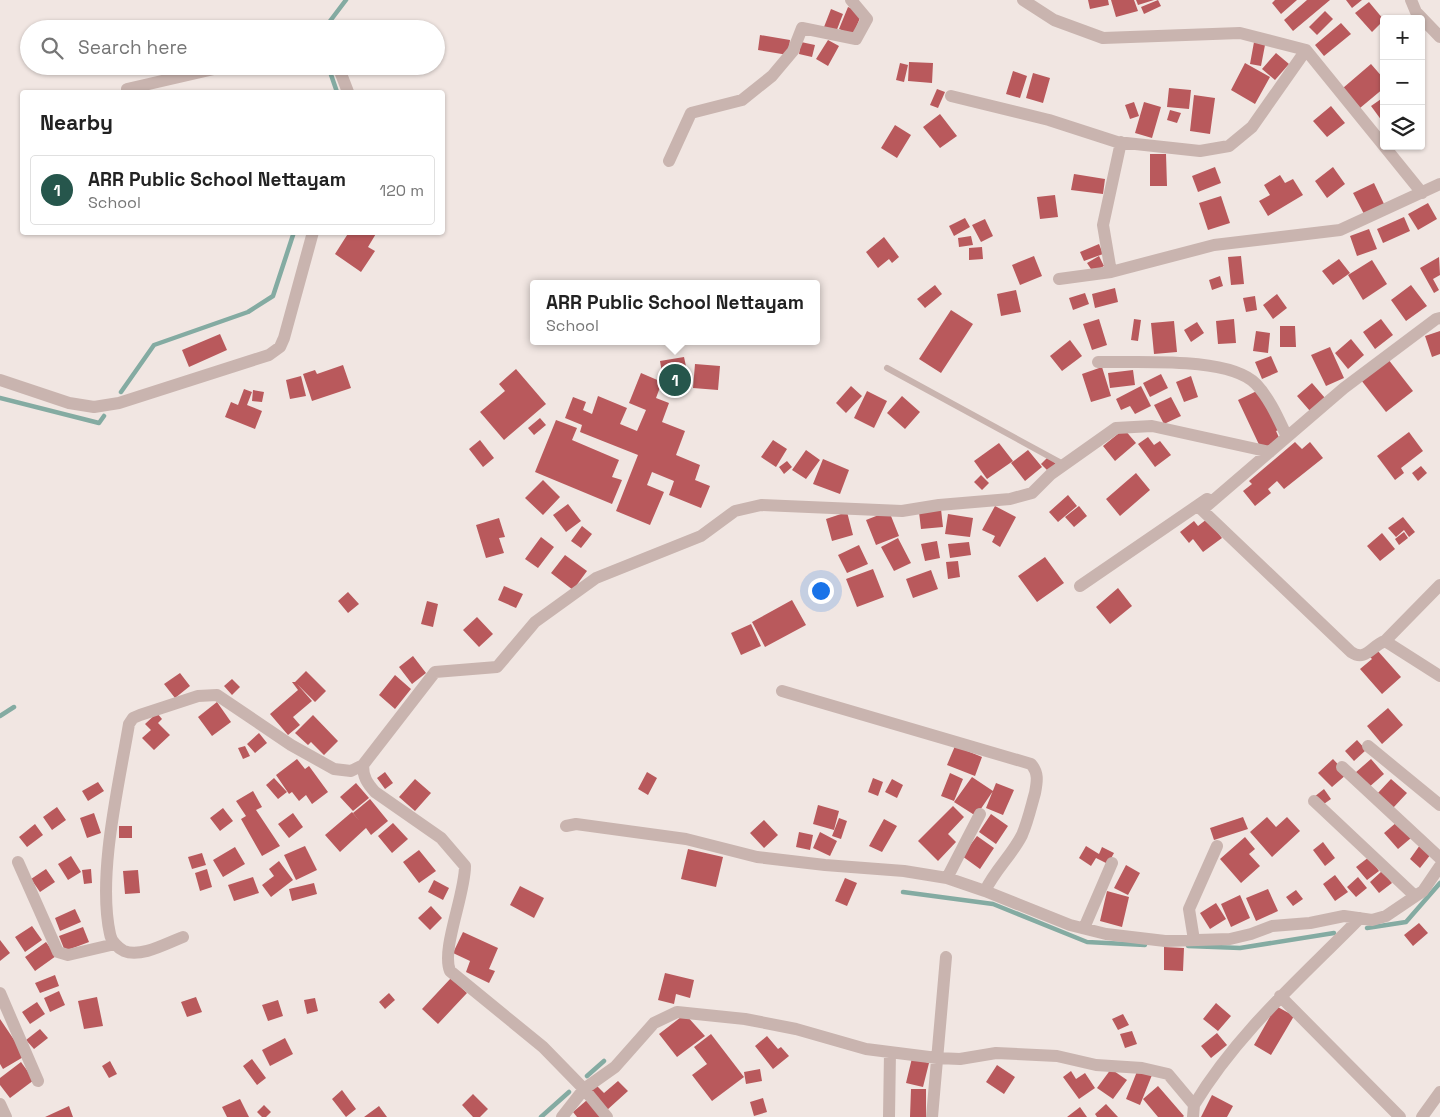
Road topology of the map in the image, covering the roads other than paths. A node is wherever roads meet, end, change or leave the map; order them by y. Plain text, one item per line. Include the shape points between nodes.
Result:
1 (851, 0) edge
2 (1023, 0) edge
3 (1411, 0) edge
4 (1440, 37) edge
5 (1306, 50) junction
6 (188, 75) edge
7 (341, 75) edge
8 (127, 89) dead end
9 (347, 90) edge
10 (950, 96) dead end
11 (1380, 141) edge
12 (1121, 142) junction
13 (1387, 150) edge
14 (669, 162) dead end
15 (1440, 184) edge
16 (1422, 193) junction
17 (312, 235) edge
18 (1111, 272) junction
19 (1059, 279) dead end
20 (1440, 318) edge
21 (1098, 362) dead end
22 (886, 368) dead end
23 (0, 380) edge
24 (1287, 437) junction
25 (1270, 452) junction
26 (1063, 464) junction
27 (1250, 469) junction
28 (1440, 585) edge
29 (1080, 586) dead end
30 (1384, 641) junction
31 (1440, 676) edge
32 (782, 691) dead end
33 (1368, 746) dead end
34 (363, 765) junction
35 (1342, 767) dead end
36 (1314, 801) dead end
37 (1440, 805) edge
38 (980, 814) dead end
39 (566, 826) dead end
40 (1217, 846) dead end
41 (1440, 858) edge
42 (18, 862) dead end
43 (1112, 863) dead end
44 (1440, 866) edge
45 (947, 878) junction
46 (985, 891) junction
47 (1415, 896) junction
48 (1360, 918) junction
49 (1084, 928) junction
50 (183, 937) dead end
51 (1194, 940) junction
52 (115, 944) junction
53 (946, 957) dead end
54 (0, 993) edge
55 (1280, 996) junction
56 (890, 1052) junction
57 (937, 1058) junction
58 (38, 1080) dead end
59 (584, 1089) junction
60 (1440, 1092) edge
61 (0, 1104) edge
62 (1194, 1111) edge
63 (6, 1117) edge
64 (562, 1117) edge
65 (607, 1117) edge
66 (889, 1117) edge
67 (932, 1117) edge
68 (1400, 1117) edge
69 (1422, 1117) edge

1 - 14 street via 867,19 856,39 802,28 793,51 772,76 742,100 691,113
2 - 5 street via 1054,20 1103,38 1240,32
3 - 4 street via 1416,12
5 - 11 street
5 - 12 street via 1252,127 1229,146 1200,151
6 - 8 street
7 - 9 street
10 - 12 street via 1049,120
12 - 18 street via 1104,224
13 - 16 street
15 - 16 street
16 - 18 street via 1340,230 1214,245
17 - 23 street via 284,338 280,347 269,355 119,403 94,407 69,403
18 - 19 street
20 - 24 street via 1344,388
21 - 24 street via 1188,363 1236,370 1255,382 1268,399
22 - 26 lane
24 - 25 street
25 - 26 street via 1152,426 1116,428
25 - 27 street
26 - 34 street via 1032,493 1010,499 902,511 761,505 735,512 700,536 596,578 535,622 497,667 435,672
27 - 29 street
27 - 30 street via 1202,510 1351,652 1364,656
28 - 30 street
30 - 31 street
32 - 46 street via 1031,764 1038,778 1030,812 1021,835
33 - 37 street
34 - 52 street via 351,771 334,769 291,745 216,695 198,696 133,718 129,724 114,811 106,889 110,936
34 - 59 street via 363,774 375,792 442,838 465,866 465,882 448,952 450,971 543,1047
35 - 41 street
36 - 47 street
38 - 45 street
39 - 45 street via 576,824 686,839 757,857
40 - 51 street via 1189,909
42 - 52 street via 58,952 68,955
43 - 49 street
44 - 47 street via 1423,891
45 - 46 street
46 - 49 street
47 - 48 street via 1386,916 1372,920
48 - 51 street via 1344,916 1272,926 1230,939
48 - 55 street
49 - 51 street via 1131,938
50 - 52 street via 144,951 125,952
53 - 57 street
54 - 58 street
55 - 62 street via 1225,1060
55 - 68 street
56 - 57 street
56 - 59 street via 866,1050 796,1029 745,1019 677,1012 654,1023 615,1067
56 - 66 street
57 - 62 street via 960,1059 996,1053 1056,1056 1096,1065 1142,1068 1168,1074
57 - 67 street
59 - 64 street
59 - 65 street
60 - 69 street
61 - 63 street

